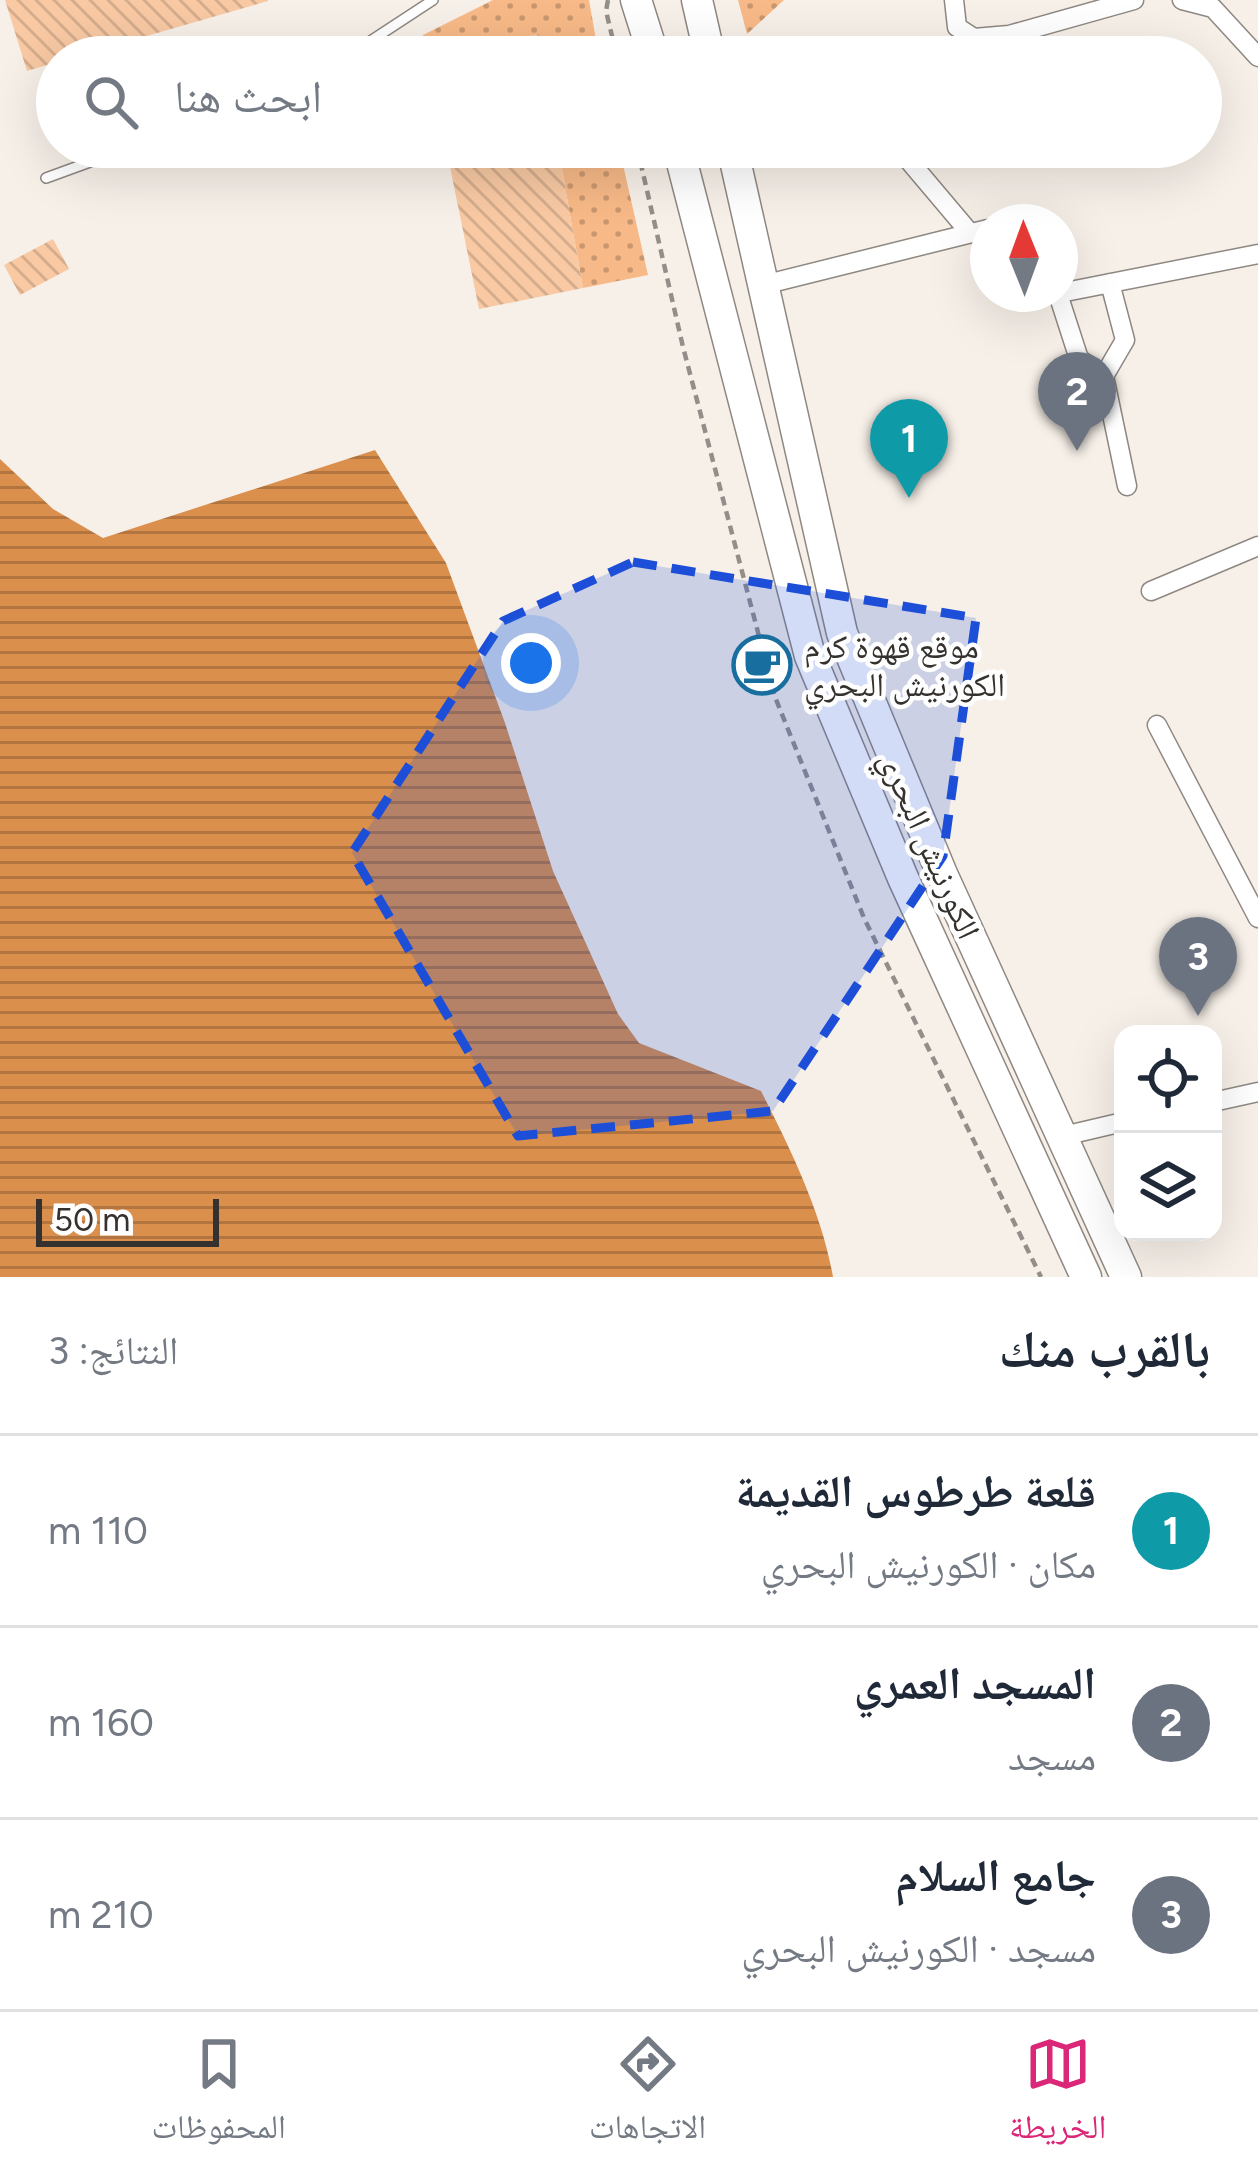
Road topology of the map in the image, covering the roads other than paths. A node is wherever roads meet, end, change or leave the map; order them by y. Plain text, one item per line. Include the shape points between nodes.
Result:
1 (433, 0) edge
2 (636, 0) edge
3 (697, 0) edge
4 (954, 0) edge
5 (1134, 0) edge
6 (1182, 0) edge
7 (378, 36) edge
8 (647, 36) edge
9 (705, 36) edge
10 (971, 36) edge
11 (997, 36) edge
12 (1258, 57) edge
13 (73, 168) edge
14 (683, 168) edge
15 (737, 168) edge
16 (916, 168) edge
17 (46, 178) dead end
18 (970, 222) edge
19 (970, 233) edge
20 (1258, 254) edge
21 (1109, 284) junction
22 (763, 285) junction
23 (1078, 290) edge
24 (1065, 312) edge
25 (1104, 376) junction
26 (1127, 486) dead end
27 (1258, 546) edge
28 (1151, 591) dead end
29 (1157, 725) dead end
30 (1258, 918) edge
31 (1258, 1092) edge
32 (1222, 1100) edge
33 (1114, 1124) edge
34 (1059, 1137) junction
35 (1086, 1277) edge
36 (1126, 1277) edge

1 - 7 lane
2 - 8 main road
3 - 9 main road
4 - 10 street via 957,27
5 - 11 street
6 - 12 street via 1214,8
13 - 17 lane
14 - 35 main road, الكورنيش البحري via 810,656
15 - 22 main road, الكورنيش البحري
16 - 18 street
19 - 22 street
20 - 21 street
21 - 23 street
21 - 25 street via 1125,340
22 - 34 main road, الكورنيش البحري via 842,634
24 - 25 street via 1079,359
25 - 26 street
27 - 28 street
29 - 30 street
31 - 32 street
33 - 34 street
34 - 36 main road, الكورنيش البحري

